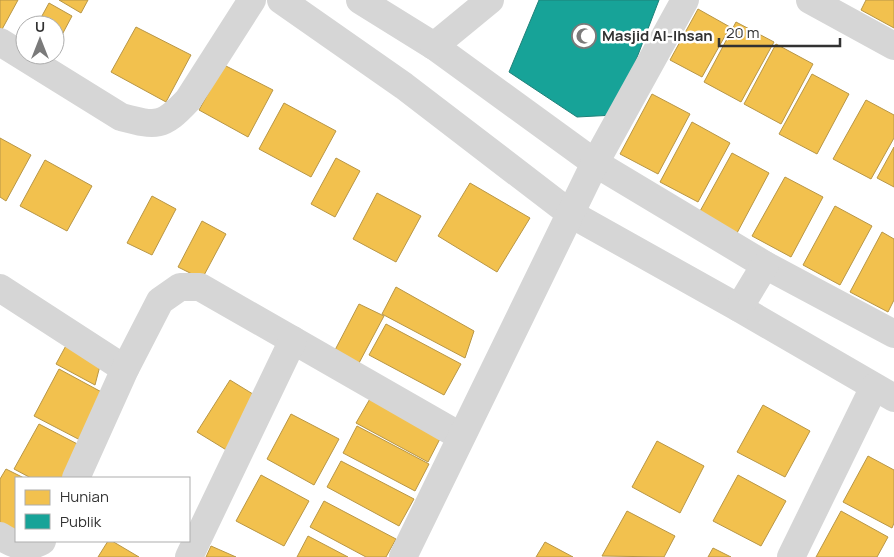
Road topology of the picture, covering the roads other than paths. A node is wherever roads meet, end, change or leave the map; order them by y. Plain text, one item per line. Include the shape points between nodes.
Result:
1 (252, 0) edge
2 (360, 0) edge
3 (490, 0) edge
4 (685, 0) edge
5 (810, 0) edge
6 (294, 4) edge
7 (0, 42) edge
8 (434, 46) junction
9 (894, 46) edge
10 (595, 163) junction
11 (571, 214) junction
12 (765, 265) junction
13 (0, 288) edge
14 (739, 308) junction
15 (894, 334) edge
16 (293, 340) junction
17 (126, 369) junction
18 (884, 392) edge
19 (460, 436) junction
20 (76, 477) edge
21 (0, 536) edge
22 (40, 542) edge
23 (189, 557) edge
24 (403, 557) edge
25 (791, 557) edge

1 - 7 street via 188,100 175,114 158,124 121,117
2 - 8 street
3 - 8 street
4 - 10 street
5 - 9 street
6 - 11 street
8 - 10 street
10 - 11 street
10 - 12 street
11 - 14 street
11 - 19 street
12 - 14 street
12 - 15 street
13 - 17 street
14 - 18 street
16 - 17 street via 200,288 180,288 160,301
16 - 19 street
16 - 23 street
17 - 20 street
18 - 25 street
19 - 24 street
21 - 22 street via 12,544 32,546

